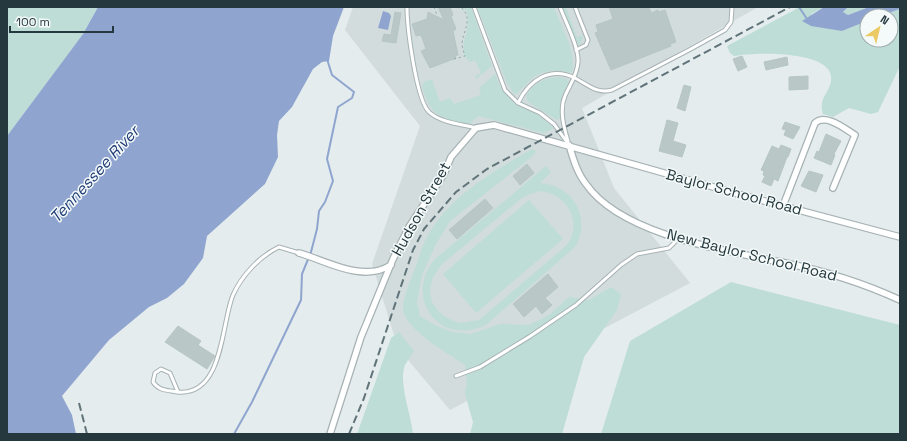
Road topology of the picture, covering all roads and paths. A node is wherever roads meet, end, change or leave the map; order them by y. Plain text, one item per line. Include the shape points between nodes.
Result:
1 (407, 7) edge
2 (434, 7) edge
3 (461, 7) edge
4 (474, 7) edge
5 (560, 7) edge
6 (575, 7) edge
7 (732, 7) edge
8 (437, 15) dead end
9 (576, 50) junction
10 (454, 59) dead end
11 (574, 78) junction
12 (518, 102) junction
13 (476, 128) junction
14 (569, 145) junction
15 (834, 188) dead end
16 (783, 206) junction
17 (900, 237) edge
18 (678, 239) junction
19 (300, 253) joint
20 (391, 265) junction
21 (900, 300) edge
22 (456, 376) dead end
23 (178, 392) junction
24 (330, 434) edge

1 - 13 lane via 413,58 421,96 428,111 452,123
2 - 8 path
3 - 10 path via 468,21 462,41 465,56
4 - 12 lane via 505,90
5 - 9 lane
6 - 9 lane via 588,40 586,45
7 - 11 lane via 731,22 724,30 612,90 595,89
9 - 11 lane via 578,61
11 - 12 lane via 556,74 544,76 529,85
11 - 14 lane via 564,98 564,128
12 - 14 lane via 540,113 554,124
13 - 14 street via 494,125
13 - 20 street, Hudson Street via 451,157 444,174 409,227
14 - 16 street, Baylor School Road
14 - 18 street, New Baylor School Road via 580,175 596,196 612,209 644,226
15 - 16 street via 855,135 830,121 821,119 815,123
16 - 17 street, Baylor School Road
18 - 21 street, New Baylor School Road via 836,275
18 - 22 lane via 669,248 637,254 576,305 547,325 480,366
19 - 20 street via 355,271 370,273
19 - 23 lane via 279,247 262,258 240,282 225,321 223,343 218,358 209,375 198,387 187,392
20 - 24 street, Hudson Street via 361,337
23 - 23 lane via 170,373 161,369 156,372 153,378 156,386

